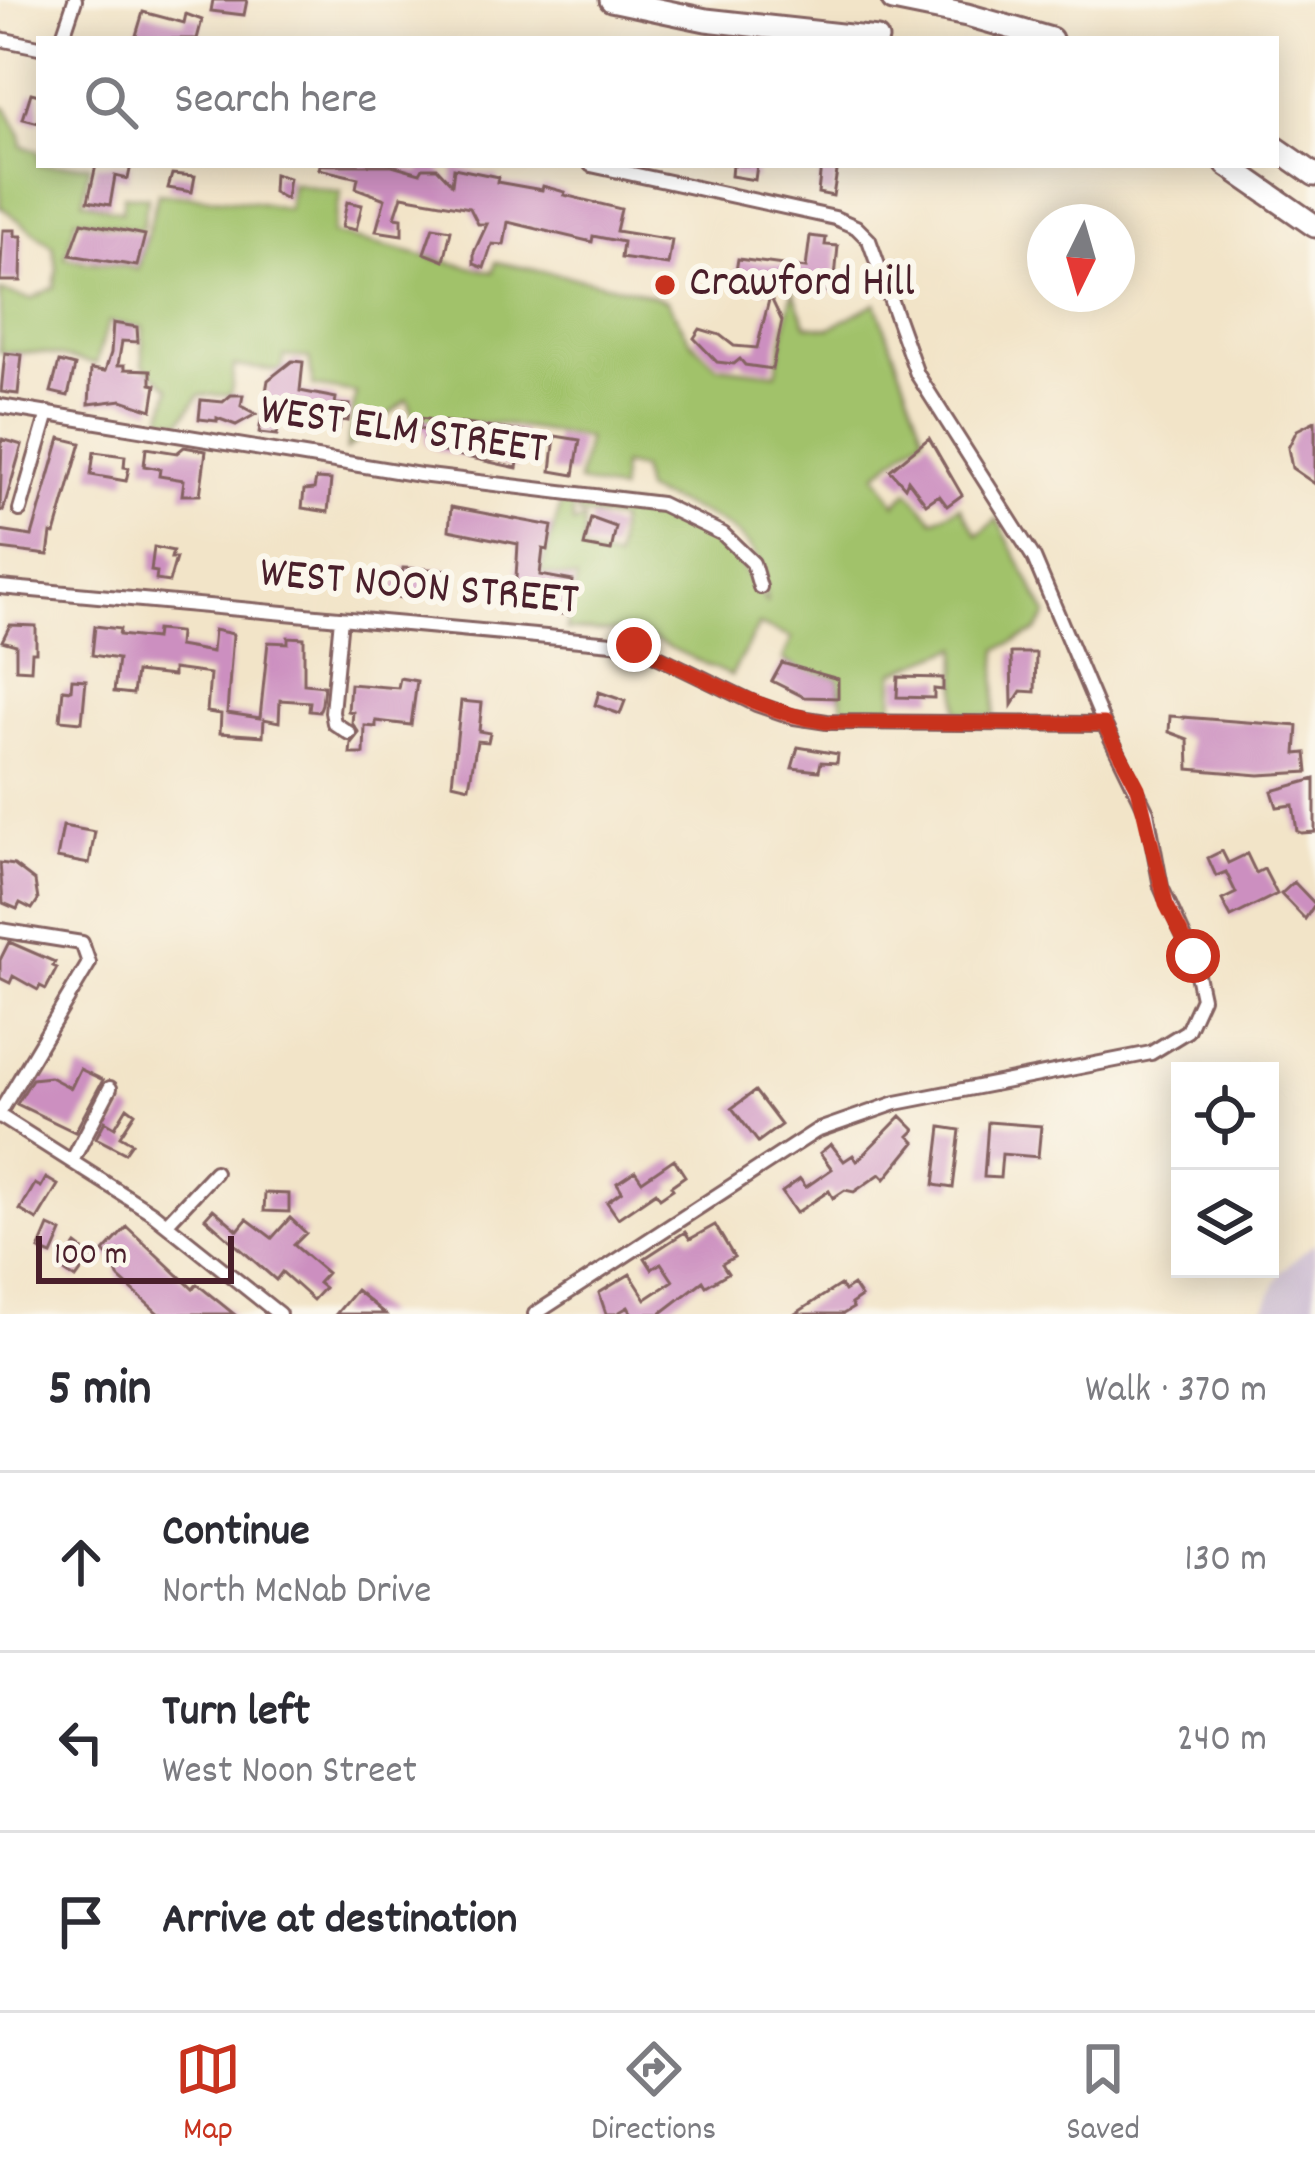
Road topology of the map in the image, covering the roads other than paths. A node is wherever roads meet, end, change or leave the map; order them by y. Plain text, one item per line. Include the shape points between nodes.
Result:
1 (75, 0) edge
2 (611, 0) edge
3 (900, 0) edge
4 (63, 36) edge
5 (850, 36) edge
6 (1039, 36) edge
7 (0, 39) edge
8 (36, 46) edge
9 (1279, 150) edge
10 (605, 168) edge
11 (1231, 168) edge
12 (1315, 175) edge
13 (1315, 226) edge
14 (0, 406) edge
15 (48, 413) junction
16 (20, 510) dead end
17 (0, 587) edge
18 (760, 587) dead end
19 (340, 619) junction
20 (1104, 724) junction
21 (349, 733) dead end
22 (0, 930) edge
23 (110, 1088) dead end
24 (0, 1114) edge
25 (72, 1161) junction
26 (215, 1172) dead end
27 (166, 1224) junction
28 (279, 1314) edge
29 (535, 1314) edge

1 - 4 street
2 - 5 highway
3 - 6 highway
7 - 8 street
9 - 12 highway
10 - 20 street via 835,218 869,240 917,374 1034,558
11 - 13 highway
14 - 15 street, WEST ELM STREET
15 - 16 street
15 - 18 street, WEST ELM STREET via 420,475 661,504 723,534 753,563
17 - 19 street, WEST NOON STREET
19 - 20 street, WEST NOON STREET via 634,645 756,704 826,722
19 - 21 street via 332,712
20 - 29 street via 1138,788 1166,904 1201,976 1202,998 1187,1031 1151,1052 896,1103 815,1131
22 - 24 street via 82,943 88,963
23 - 25 street
24 - 25 street
25 - 27 street
26 - 27 street
27 - 28 street

